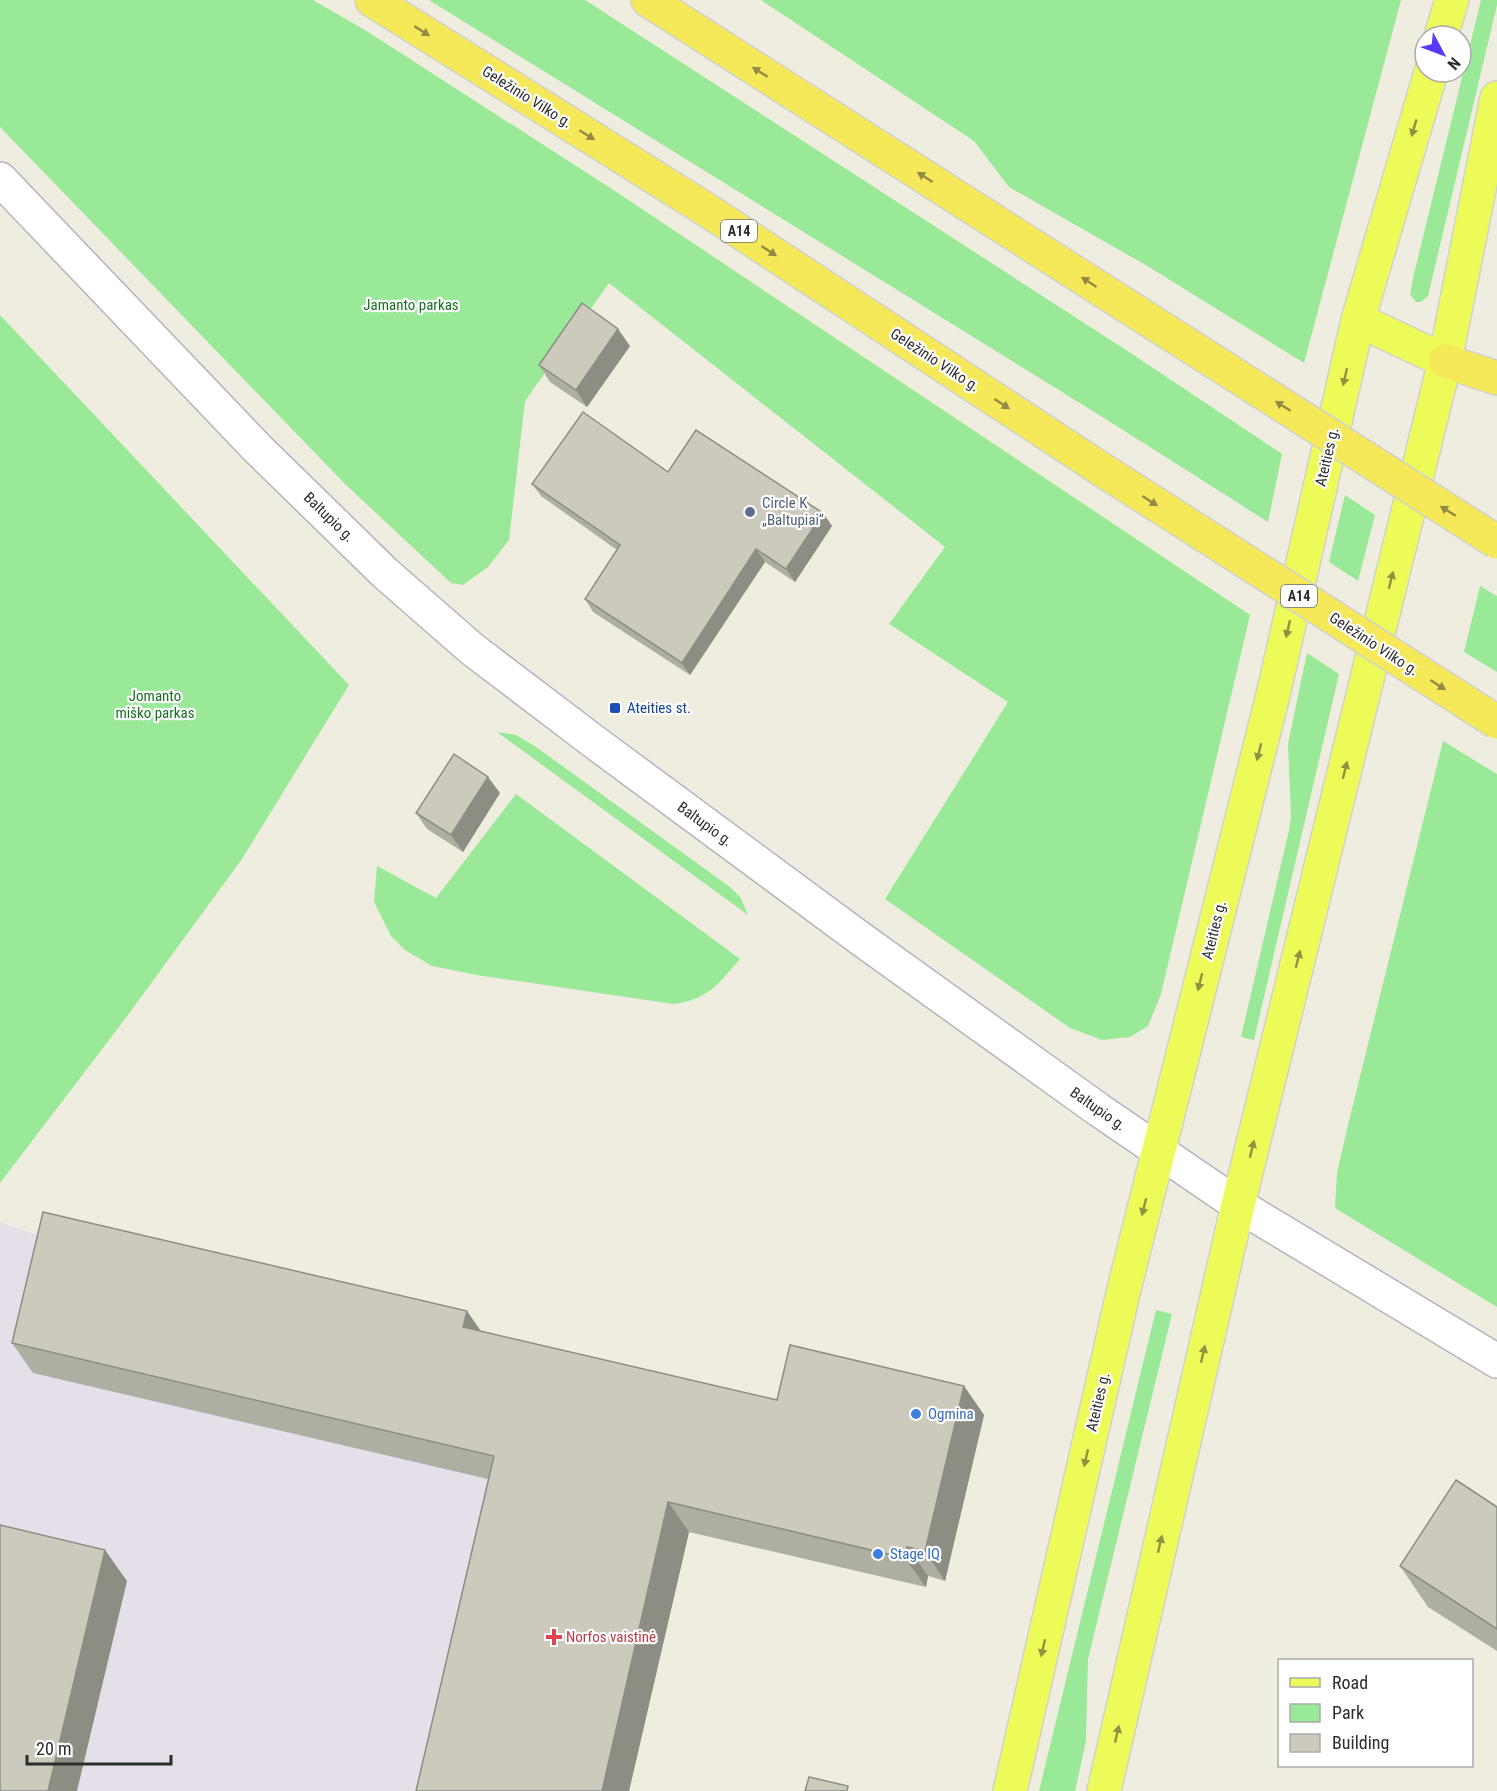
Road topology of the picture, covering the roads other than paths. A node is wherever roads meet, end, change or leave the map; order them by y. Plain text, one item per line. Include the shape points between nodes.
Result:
1 (372, 0) edge
2 (648, 0) edge
3 (1452, 0) edge
4 (1445, 24) edge
5 (1427, 84) edge
6 (1497, 98) edge
7 (0, 178) edge
8 (1358, 320) junction
9 (1445, 361) junction
10 (1497, 378) edge
11 (1497, 542) edge
12 (1497, 722) edge
13 (1158, 1150) junction
14 (1238, 1205) junction
15 (1497, 1361) edge
16 (1010, 1791) edge
17 (1104, 1791) edge

1 -> 12 highway, Geležinio Vilko g. / A14, bridge via 710,212 1101,469
11 -> 2 highway, bridge
3 - 4 main road
5 -> 8 main road, Ateities g.
6 - 9 main road
7 - 13 street, Baltupio g. via 258,449 385,573 472,649 861,939
8 - 9 main road
8 -> 13 main road, Ateities g. via 1273,696
9 - 10 highway
14 -> 9 main road
13 - 14 street, Baltupio g.
13 -> 16 main road, Ateities g.
14 - 15 street, Baltupio g.
17 -> 14 main road

